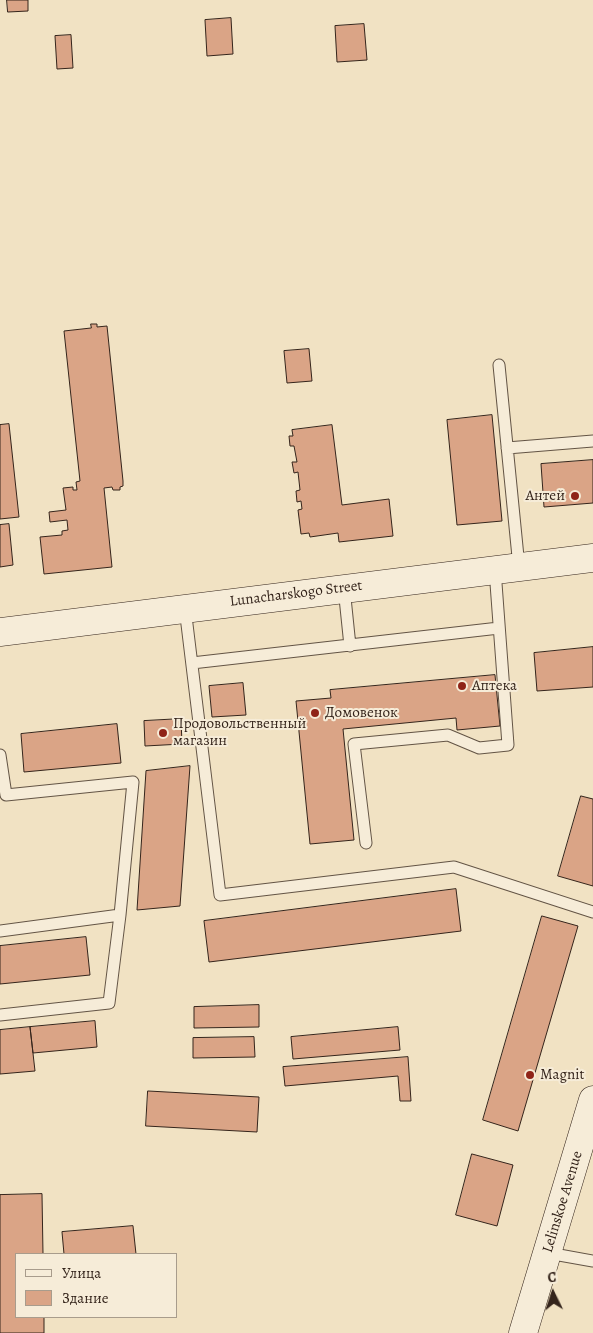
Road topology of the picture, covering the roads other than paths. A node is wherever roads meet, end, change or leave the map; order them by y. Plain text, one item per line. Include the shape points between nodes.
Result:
1 (499, 365) dead end
2 (593, 441) edge
3 (507, 448) junction
4 (593, 558) edge
5 (507, 568) junction
6 (344, 588) junction
7 (185, 608) junction
8 (499, 628) junction
9 (0, 632) edge
10 (350, 646) junction
11 (192, 663) junction
12 (0, 755) edge
13 (366, 843) dead end
14 (593, 912) edge
15 (120, 915) junction
16 (0, 931) edge
17 (0, 1015) edge
18 (593, 1100) edge
19 (548, 1253) junction
20 (593, 1261) edge
21 (523, 1333) edge

1 - 3 lane
2 - 3 lane
3 - 5 lane
4 - 5 street, Lunacharskogo Street
5 - 6 street, Lunacharskogo Street
5 - 8 lane
6 - 7 street, Lunacharskogo Street
6 - 10 lane
7 - 9 street, Lunacharskogo Street
7 - 11 lane
8 - 10 lane
8 - 13 lane via 508,745 479,748 448,735 354,744
10 - 11 lane
11 - 14 lane via 220,895 454,867
12 - 15 lane via 6,795 133,782
15 - 16 lane
15 - 17 lane via 109,1003
18 - 19 street, Lelinskoe Avenue
19 - 20 lane
19 - 21 street, Lelinskoe Avenue

